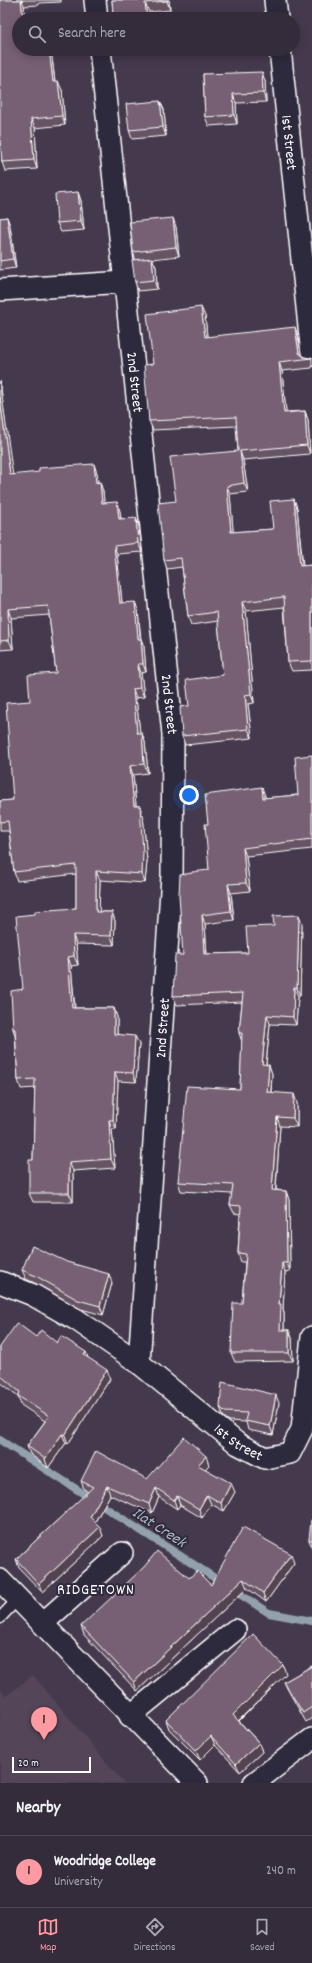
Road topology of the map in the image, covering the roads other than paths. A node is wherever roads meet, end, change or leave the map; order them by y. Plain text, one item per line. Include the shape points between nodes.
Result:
1 (95, 0) edge
2 (275, 0) edge
3 (96, 12) edge
4 (276, 12) edge
5 (101, 56) edge
6 (281, 56) edge
7 (125, 282) junction
8 (0, 290) edge
9 (312, 355) edge
10 (0, 1282) edge
11 (312, 1337) edge
12 (139, 1363) junction
13 (122, 1553) dead end
14 (0, 1580) edge
15 (18, 1599) junction
16 (0, 1618) edge
17 (43, 1623) junction
18 (235, 1630) dead end
19 (130, 1716) junction
20 (312, 1739) edge
21 (196, 1783) edge
22 (254, 1783) edge

1 - 3 street
2 - 4 street
5 - 7 street, 2nd Street
6 - 9 street, 1st Street
7 - 8 street
7 - 12 street, 2nd Street via 173,734 172,876
10 - 12 street via 33,1295 77,1320
11 - 12 street, 1st Street via 302,1429 290,1453 265,1458 238,1444
13 - 17 street
14 - 15 street
15 - 16 lane
15 - 17 street
17 - 19 street
18 - 19 street
19 - 21 street
20 - 22 street

